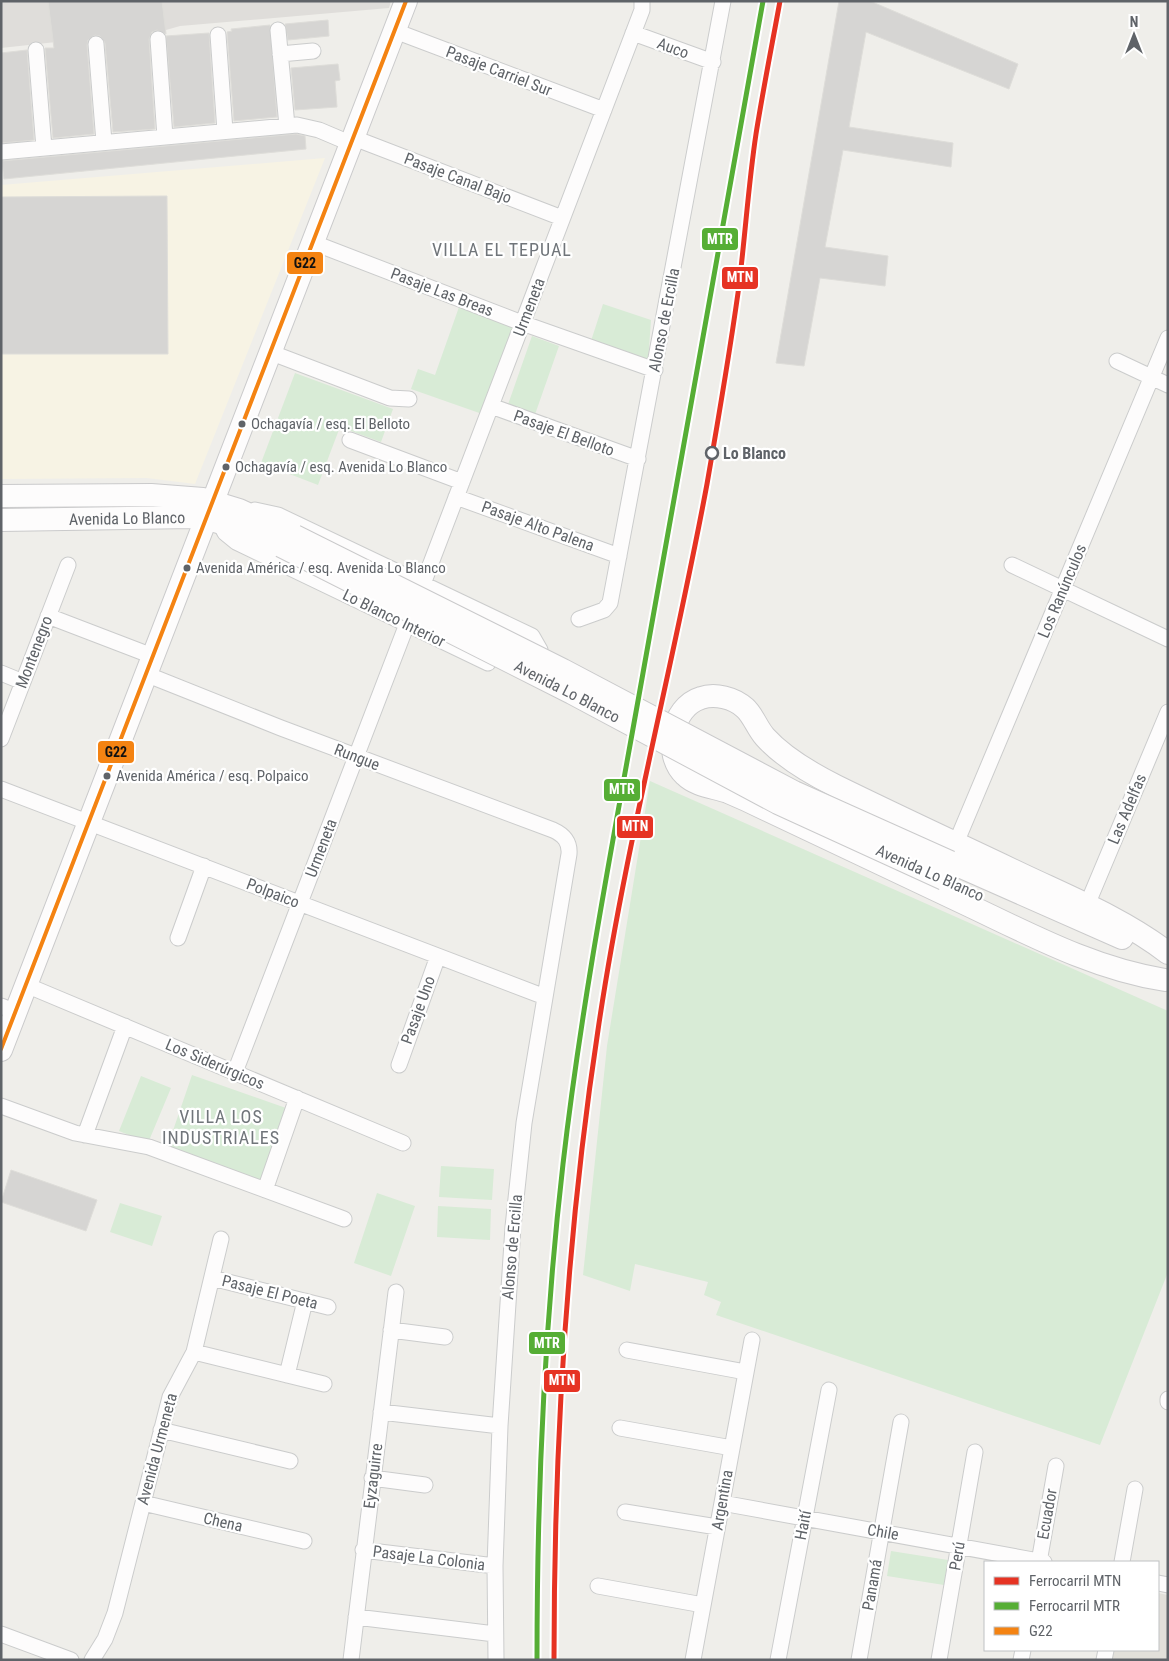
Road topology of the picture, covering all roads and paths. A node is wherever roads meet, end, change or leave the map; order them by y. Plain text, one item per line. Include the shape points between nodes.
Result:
1 (406, 1) edge
2 (642, 1) edge
3 (723, 1) edge
4 (278, 30) dead end
5 (395, 31) junction
6 (633, 33) junction
7 (218, 35) dead end
8 (158, 38) dead end
9 (96, 44) dead end
10 (36, 50) dead end
11 (313, 51) dead end
12 (280, 54) junction
13 (713, 62) junction
14 (604, 110) junction
15 (287, 126) junction
16 (225, 131) junction
17 (165, 137) junction
18 (353, 141) junction
19 (104, 142) junction
20 (44, 148) junction
21 (1, 152) edge
22 (562, 218) junction
23 (314, 243) junction
24 (522, 323) junction
25 (1168, 338) edge
26 (272, 353) junction
27 (1117, 361) dead end
28 (655, 370) junction
29 (1152, 377) junction
30 (1168, 385) edge
31 (409, 399) dead end
32 (491, 406) junction
33 (350, 440) dead end
34 (638, 459) junction
35 (459, 489) junction
36 (1, 496) edge
37 (239, 510) junction
38 (214, 514) junction
39 (1, 520) edge
40 (285, 540) junction
41 (619, 556) junction
42 (68, 565) dead end
43 (1012, 565) dead end
44 (423, 584) junction
45 (1062, 589) junction
46 (48, 616) junction
47 (579, 619) dead end
48 (408, 624) junction
49 (1168, 639) edge
50 (151, 666) junction
51 (1, 673) edge
52 (522, 679) junction
53 (23, 682) junction
54 (568, 700) dead end
55 (1168, 712) edge
56 (1, 738) edge
57 (357, 756) junction
58 (1, 789) edge
59 (90, 823) junction
60 (566, 839) joint
61 (950, 861) junction
62 (204, 866) junction
63 (300, 903) junction
64 (1087, 905) junction
65 (178, 938) dead end
66 (1168, 954) edge
67 (438, 956) junction
68 (1166, 980) edge
69 (26, 985) junction
70 (545, 997) junction
71 (8, 1009) edge
72 (125, 1026) junction
73 (1, 1050) edge
74 (399, 1065) dead end
75 (235, 1072) junction
76 (297, 1098) junction
77 (1, 1106) edge
78 (85, 1135) junction
79 (403, 1143) dead end
80 (265, 1190) junction
81 (344, 1219) dead end
82 (221, 1239) dead end
83 (212, 1278) junction
84 (396, 1292) dead end
85 (305, 1301) junction
86 (328, 1306) dead end
87 (391, 1330) junction
88 (445, 1337) dead end
89 (752, 1340) dead end
90 (627, 1350) dead end
91 (194, 1352) junction
92 (746, 1372) junction
93 (287, 1375) junction
94 (324, 1384) dead end
95 (829, 1390) dead end
96 (381, 1412) junction
97 (901, 1422) dead end
98 (500, 1426) junction
99 (620, 1428) dead end
100 (161, 1430) junction
101 (732, 1448) junction
102 (975, 1452) dead end
103 (290, 1461) dead end
104 (1056, 1466) dead end
105 (372, 1478) junction
106 (425, 1484) dead end
107 (1135, 1489) dead end
108 (722, 1502) junction
109 (143, 1503) junction
110 (624, 1512) dead end
111 (805, 1518) junction
112 (717, 1527) junction
113 (882, 1532) junction
114 (304, 1541) dead end
115 (959, 1546) junction
116 (363, 1550) junction
117 (1036, 1561) edge
118 (1041, 1561) edge
119 (1122, 1561) edge
120 (494, 1566) junction
121 (598, 1586) dead end
122 (703, 1605) junction
123 (356, 1617) junction
124 (1, 1634) edge
125 (495, 1634) junction
126 (72, 1660) edge
127 (92, 1660) edge
128 (351, 1660) edge
129 (496, 1660) edge
130 (692, 1660) edge
131 (778, 1660) edge
132 (859, 1660) edge
133 (940, 1660) edge

1 - 5 main road
2 - 6 street, Urmeneta
3 - 13 street, Alonso de Ercilla
4 - 12 street
5 - 14 street, Pasaje Carriel Sur
5 - 18 main road
6 - 13 street, Auco
6 - 14 street, Urmeneta
7 - 16 street
8 - 17 street
9 - 19 street
10 - 20 street
11 - 12 street
12 - 15 street
13 - 28 street, Alonso de Ercilla
14 - 22 street, Urmeneta
15 - 16 street, Pasaje Canal Bajo
15 - 18 street, Pasaje Canal Bajo via 319,130
16 - 17 street, Pasaje Canal Bajo
17 - 19 street, Pasaje Canal Bajo
18 - 22 street, Pasaje Canal Bajo
18 - 23 main road
19 - 20 street, Pasaje Canal Bajo
20 - 21 street, Pasaje Canal Bajo
22 - 24 street, Urmeneta
23 - 24 street, Pasaje Las Breas
23 - 26 main road
24 - 28 street, Pasaje Las Breas
24 - 32 street, Urmeneta
25 - 29 street, Los Ranúnculos
26 - 31 street via 390,398
26 - 38 main road
27 - 29 street
28 - 34 street, Alonso de Ercilla
29 - 30 street
29 - 45 street, Los Ranúnculos
32 - 34 street, Pasaje El Belloto
32 - 35 street, Urmeneta
33 - 35 street, Pasaje Alto Palena
34 - 41 street, Alonso de Ercilla
35 - 41 street, Pasaje Alto Palena
35 - 44 street, Urmeneta
36 - 38 main road, Avenida Lo Blanco via 169,495
37 - 38 main road, Avenida Lo Blanco
37 - 40 main road, Avenida Lo Blanco
37 - 44 street via 278,515
38 - 39 main road, Avenida Lo Blanco
38 - 40 main road, Avenida Lo Blanco via 250,532
38 - 48 street, Lo Blanco Interior via 225,533 236,542
38 - 50 main road
40 - 61 main road, Avenida Lo Blanco, bridge via 563,670 794,792
41 - 47 street, Alonso de Ercilla via 608,608
42 - 46 street, Montenegro
43 - 45 street
44 - 52 street via 532,636 541,658 535,672
45 - 49 street
45 - 61 street, Los Ranúnculos
46 - 50 street, Rungue
46 - 53 street, Montenegro
48 - 52 street, Lo Blanco Interior
48 - 57 street, Urmeneta
50 - 57 street, Rungue
50 - 59 main road
51 - 53 street
52 - 54 street, Lo Blanco Interior
53 - 56 street, Montenegro
55 - 64 street, Las Adelfas
57 - 60 street, Rungue via 553,830
57 - 63 street, Urmeneta
58 - 59 street, Polpaico
59 - 62 street, Polpaico
59 - 69 main road
60 - 70 street, Alonso de Ercilla via 569,854
61 - 64 main road
61 - 66 main road, Avenida Lo Blanco via 1106,932
61 - 68 main road, Avenida Lo Blanco
61 - 68 main road via 802,768 772,744 745,708 729,699 701,698 691,703 679,717 673,737 673,752 678,768 693,781 755,804 1065,951 1124,972
62 - 63 street, Polpaico
62 - 65 street
63 - 67 street, Polpaico
63 - 75 street, Urmeneta
64 - 66 main road
67 - 70 street, Polpaico
67 - 74 street, Pasaje Uno
69 - 71 main road
69 - 72 street, Los Siderúrgicos
70 - 98 street, Alonso de Ercilla via 524,1123 517,1188
71 - 73 main road
72 - 75 street, Los Siderúrgicos
72 - 78 street
75 - 76 street, Los Siderúrgicos
76 - 79 street, Los Siderúrgicos
76 - 80 street
77 - 78 street
78 - 80 street via 149,1147
80 - 81 street
82 - 83 street, Avenida Urmeneta
83 - 85 street, Pasaje El Poeta
83 - 91 street, Avenida Urmeneta
84 - 87 street, Eyzaguirre
85 - 86 street, Pasaje El Poeta
85 - 93 street
87 - 88 street
87 - 96 street, Eyzaguirre
89 - 92 street, Argentina
90 - 92 street
91 - 93 street
91 - 100 street, Avenida Urmeneta via 170,1397
92 - 101 street, Argentina
93 - 94 street
95 - 111 street, Haití
96 - 98 street
96 - 105 street, Eyzaguirre
97 - 113 street, Panamá
98 - 120 street, Alonso de Ercilla
99 - 101 street
100 - 103 street
100 - 109 street, Avenida Urmeneta
101 - 108 street, Argentina
102 - 115 street, Perú
104 - 118 street, Ecuador
105 - 106 street
105 - 116 street, Eyzaguirre
107 - 119 street
108 - 111 street, Chile
108 - 112 street, Argentina
109 - 114 street, Chena
109 - 127 street, Avenida Urmeneta via 115,1613
110 - 112 street
111 - 113 street, Chile
111 - 131 street, Haití
112 - 122 street, Argentina
113 - 115 street, Chile
113 - 132 street, Panamá
115 - 117 street, Chile
115 - 133 street, Perú
116 - 120 street, Pasaje La Colonia
116 - 123 street, Eyzaguirre
120 - 125 street, Alonso de Ercilla
121 - 122 street
122 - 130 street, Argentina
123 - 125 street
123 - 128 street, Eyzaguirre
124 - 126 street
125 - 129 street, Alonso de Ercilla

